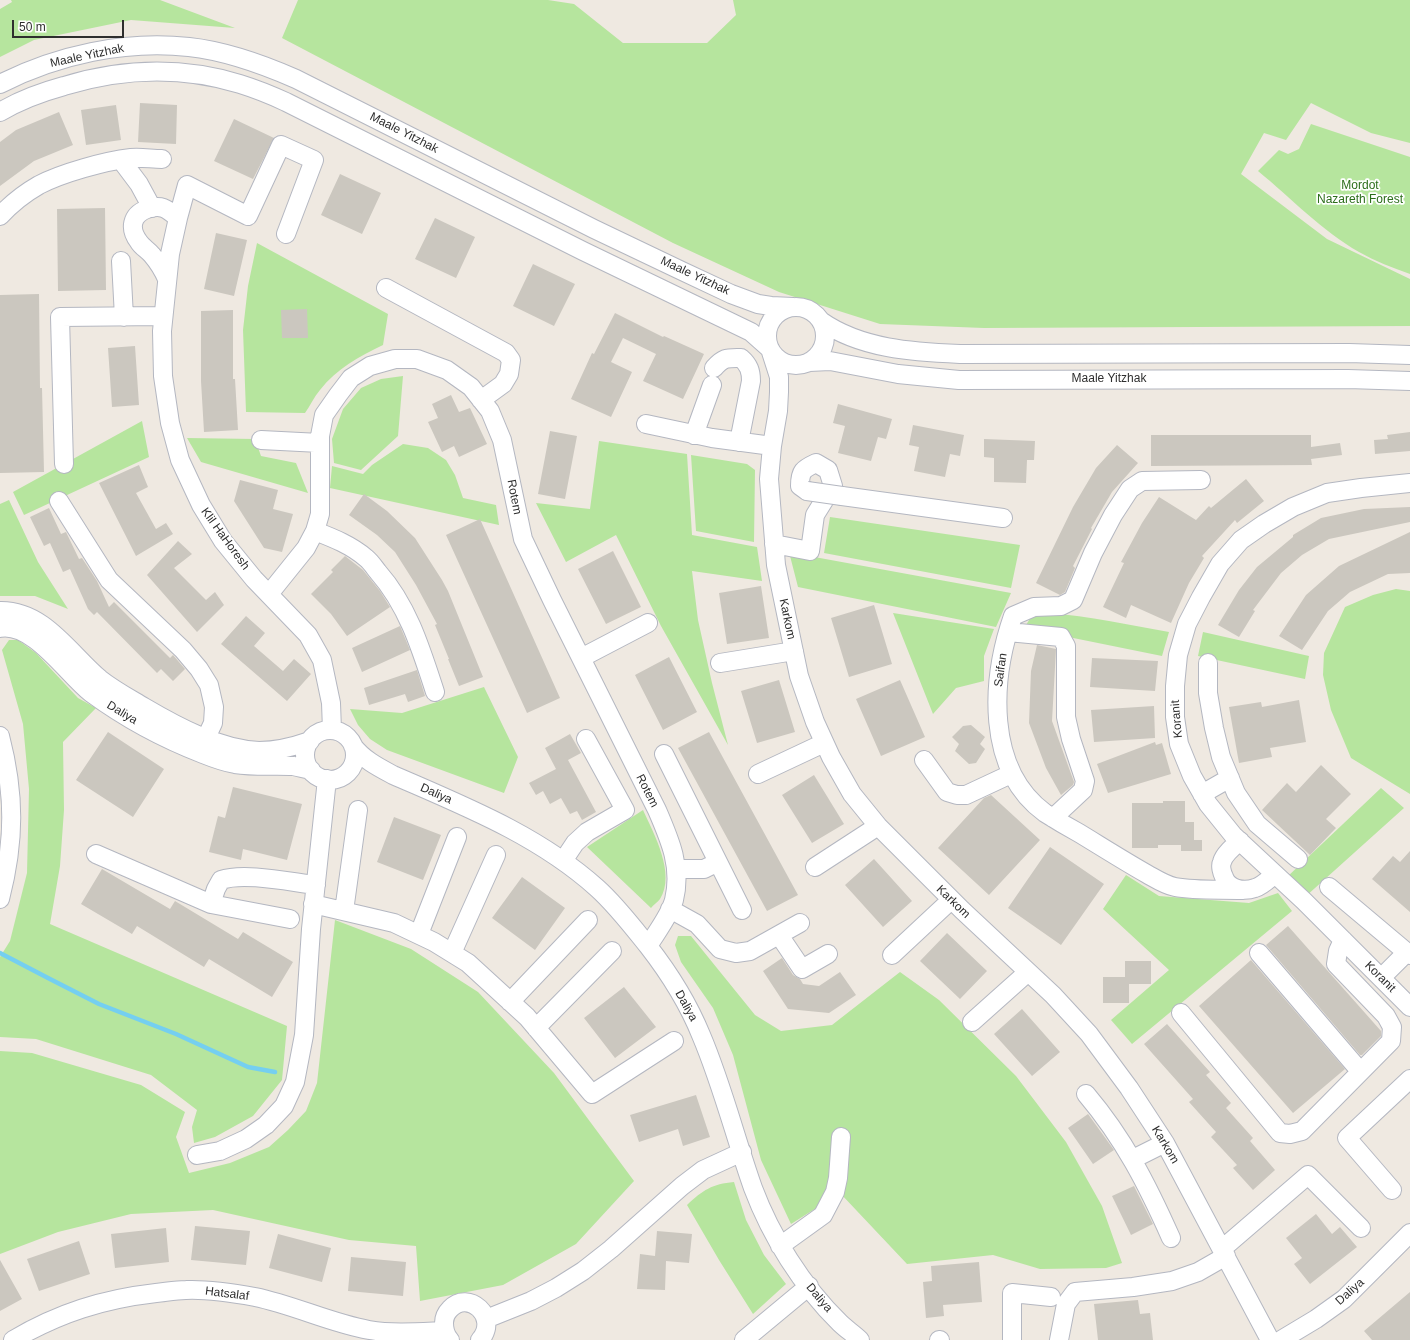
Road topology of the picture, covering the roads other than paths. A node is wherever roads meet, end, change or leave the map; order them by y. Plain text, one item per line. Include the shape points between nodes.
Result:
1 (0, 84) edge
2 (0, 112) edge
3 (162, 159) dead end
4 (121, 160) junction
5 (152, 208) junction
6 (0, 216) edge
7 (178, 218) junction
8 (286, 234) dead end
9 (121, 261) dead end
10 (167, 279) junction
11 (386, 288) dead end
12 (792, 307) junction
13 (163, 316) junction
14 (124, 317) junction
15 (821, 321) junction
16 (770, 350) junction
17 (1410, 355) edge
18 (806, 363) junction
19 (1410, 381) edge
20 (481, 400) junction
21 (778, 411) junction
22 (646, 424) dead end
23 (694, 435) junction
24 (261, 440) dead end
25 (739, 442) junction
26 (320, 443) junction
27 (772, 446) junction
28 (64, 464) dead end
29 (1201, 480) dead end
30 (1410, 483) edge
31 (59, 501) dead end
32 (1003, 518) dead end
33 (315, 531) junction
34 (774, 544) junction
35 (269, 594) junction
36 (0, 611) edge
37 (648, 623) dead end
38 (0, 628) edge
39 (1008, 632) junction
40 (794, 651) junction
41 (581, 658) junction
42 (720, 663) dead end
43 (1208, 663) dead end
44 (435, 692) dead end
45 (332, 730) junction
46 (206, 738) junction
47 (1, 739) edge
48 (586, 740) dead end
49 (310, 741) junction
50 (824, 743) junction
51 (354, 746) junction
52 (664, 754) dead end
53 (924, 760) dead end
54 (311, 770) junction
55 (350, 770) junction
56 (758, 774) dead end
57 (1011, 774) junction
58 (393, 775) junction
59 (1230, 778) junction
60 (326, 779) junction
61 (1202, 794) junction
62 (358, 810) dead end
63 (1053, 818) junction
64 (878, 826) junction
65 (457, 837) dead end
66 (1240, 841) junction
67 (96, 854) dead end
68 (496, 856) dead end
69 (1298, 859) dead end
70 (563, 861) junction
71 (718, 862) junction
72 (1222, 862) junction
73 (816, 867) dead end
74 (676, 869) junction
75 (1275, 874) junction
76 (316, 885) junction
77 (1184, 887) junction
78 (1329, 887) dead end
79 (1243, 890) junction
80 (0, 899) edge
81 (951, 900) junction
82 (211, 904) junction
83 (314, 904) junction
84 (670, 909) junction
85 (742, 910) dead end
86 (344, 911) junction
87 (290, 919) dead end
88 (588, 920) dead end
89 (800, 923) dead end
90 (419, 934) junction
91 (779, 935) junction
92 (1343, 940) junction
93 (648, 946) junction
94 (612, 951) dead end
95 (452, 953) junction
96 (1259, 953) dead end
97 (828, 954) dead end
98 (1408, 954) edge
99 (892, 955) dead end
100 (1028, 972) junction
101 (1381, 978) junction
102 (510, 1002) junction
103 (1410, 1007) edge
104 (1181, 1012) dead end
105 (972, 1022) dead end
106 (536, 1028) junction
107 (674, 1041) dead end
108 (1360, 1071) junction
109 (1410, 1079) edge
110 (1086, 1094) dead end
111 (841, 1138) dead end
112 (1165, 1143) junction
113 (742, 1152) junction
114 (197, 1155) dead end
115 (1133, 1159) junction
116 (1392, 1190) dead end
117 (1361, 1228) dead end
118 (1409, 1236) edge
119 (1171, 1238) dead end
120 (780, 1246) junction
121 (1224, 1253) junction
122 (809, 1286) junction
123 (1051, 1297) dead end
124 (486, 1319) junction
125 (447, 1335) edge
126 (13, 1340) edge
127 (480, 1340) edge
128 (744, 1340) edge
129 (860, 1340) edge
130 (1012, 1340) edge
131 (1059, 1340) edge
132 (1270, 1340) edge
133 (1281, 1340) edge

1 - 12 street, Maale Yitzhak via 40,66 127,47 189,47 248,60 296,79 594,229 731,294 758,304
2 - 16 street, Maale Yitzhak via 48,90 79,81 130,72 186,72 241,84 286,102 751,332
3 - 4 street
4 - 5 street via 139,184
4 - 6 street via 73,172 39,185
5 - 7 street via 165,208
5 - 10 street via 139,212 134,220 133,232 139,243 151,253
7 - 8 street, Klil HaHoresh via 187,185 248,216 281,145 314,160
7 - 10 street, Klil HaHoresh
9 - 14 street
10 - 13 street, Klil HaHoresh
11 - 20 street via 506,353 511,360 509,374 503,384
12 - 15 street via 803,308
12 - 16 street via 774,316 768,324 766,332
13 - 14 street
13 - 35 street, Klil HaHoresh via 164,376 170,423 180,460 201,505 223,541
14 - 28 street via 60,317
15 - 17 street, Maale Yitzhak via 844,335 868,342 934,353
15 - 18 street via 825,341 817,356
16 - 18 street via 777,359 789,365
16 - 21 street, Karkom via 779,377
18 - 19 street, Maale Yitzhak via 830,361 898,374 959,380
18 - 21 street, Karkom via 790,378
20 - 26 street, Rotem via 471,387 447,370 417,359 395,359 370,366 351,378 324,415
20 - 41 street, Rotem via 490,411 502,440 523,539
21 - 27 street, Karkom
22 - 23 street
23 - 25 street
23 - 25 street via 713,376 721,360 741,358 751,371 751,381
24 - 26 street
25 - 27 street
26 - 33 street, Rotem via 320,514
27 - 34 street, Karkom via 769,479
29 - 39 street, Saifan via 1142,481 1130,489 1112,515 1092,553 1073,600 1061,606 1034,607 1013,616
30 - 61 street, Koranit via 1327,493 1293,507 1242,540 1220,564 1187,624 1178,655 1175,686 1175,717 1179,744
31 - 46 street via 109,580 183,650 199,669 209,686 214,707 213,723
32 - 34 street, bridge via 842,496 807,491 800,486 800,477 804,469 816,464 828,470 833,486 815,515 810,551
33 - 35 street, Rotem via 306,548
33 - 44 street via 347,544 367,558 389,585 407,616 421,648
34 - 40 street, Karkom
35 - 45 street, Klil HaHoresh via 308,635 322,660 331,703
36 - 46 street, Daliya via 20,613 36,620 100,679 118,692 168,722
37 - 41 street
38 - 54 street, Daliya via 7,627 28,634 109,706 186,748 234,764 258,767 294,766
39 - 57 street, Saifan via 998,686 998,718 1002,748
39 - 63 street via 1061,637 1066,646 1066,717 1085,781 1083,790
40 - 42 street
40 - 50 street, Karkom via 804,689
41 - 74 street, Rotem via 658,810 671,842
43 - 59 street via 1208,693 1214,728 1221,757
45 - 49 street via 316,734
45 - 51 street via 342,733
46 - 49 street, Daliya via 237,748 259,751 294,747
47 - 80 street via 7,763 12,821
48 - 70 street via 625,810 587,832 575,843
49 - 54 street via 305,754 306,763
50 - 56 street
50 - 64 street, Karkom via 852,794
51 - 55 street via 354,763
51 - 58 street, Daliya via 367,761
52 - 71 street
53 - 57 street via 947,792 957,795 966,795
54 - 60 street
55 - 58 street, Daliya via 369,769
55 - 60 street via 335,779
57 - 63 street, Saifan via 1027,795
58 - 70 street, Daliya via 490,817
59 - 61 street
59 - 69 street via 1257,824
60 - 76 street
61 - 66 street, Koranit
62 - 86 street
63 - 77 street, Saifan via 1164,883
64 - 73 street
64 - 81 street, Karkom
65 - 90 street
66 - 72 street, Saifan
66 - 75 street, Koranit
67 - 82 street
68 - 95 street
70 - 93 street, Daliya via 598,888
71 - 74 street via 704,869
71 - 85 street
72 - 77 street, Saifan via 1203,884
72 - 79 street via 1225,881 1232,888
74 - 84 street, Rotem via 674,901
75 - 79 street, Saifan via 1255,888
75 - 92 street, Koranit
76 - 82 street via 230,877 220,880
76 - 83 street
77 - 79 street, Saifan
78 - 98 street
81 - 99 street
81 - 100 street, Karkom
82 - 87 street
83 - 86 street
83 - 114 street via 304,1035 295,1082 284,1106 266,1125 246,1140 220,1151
84 - 91 street via 697,924 720,949 736,953 750,951
84 - 93 street, Rotem
86 - 90 street via 394,923
88 - 102 street
89 - 91 street
90 - 95 street
91 - 97 street via 802,970
92 - 101 street, Koranit
92 - 108 street via 1336,964 1386,1016 1392,1027 1391,1041
93 - 113 street, Daliya via 672,980 701,1033
94 - 106 street
95 - 102 street via 468,963
96 - 108 street
98 - 101 street
100 - 105 street
100 - 112 street, Karkom via 1089,1034
101 - 103 street, Koranit
102 - 106 street
104 - 108 street via 1280,1133 1290,1134 1302,1130
106 - 107 street via 592,1094
109 - 116 street via 1347,1138
110 - 115 street via 1103,1114
111 - 120 street via 835,1192 823,1215
112 - 115 street
112 - 121 street, Karkom
113 - 120 street, Daliya via 756,1195
113 - 124 street via 703,1170 583,1271 531,1301
115 - 119 street
117 - 121 street via 1308,1175
118 - 133 street, Daliya via 1344,1298
120 - 122 street, Daliya
121 - 131 street via 1198,1272 1172,1281 1076,1292 1066,1304
121 - 132 street, Karkom
122 - 128 street
122 - 129 street, Daliya via 840,1323
123 - 130 street via 1012,1293
124 - 125 street via 478,1307 466,1302 458,1304 446,1313 444,1320
124 - 127 street via 487,1326
125 - 126 street, Hatsalaf via 369,1330 256,1298 222,1292 185,1290 110,1300 75,1310 38,1325

